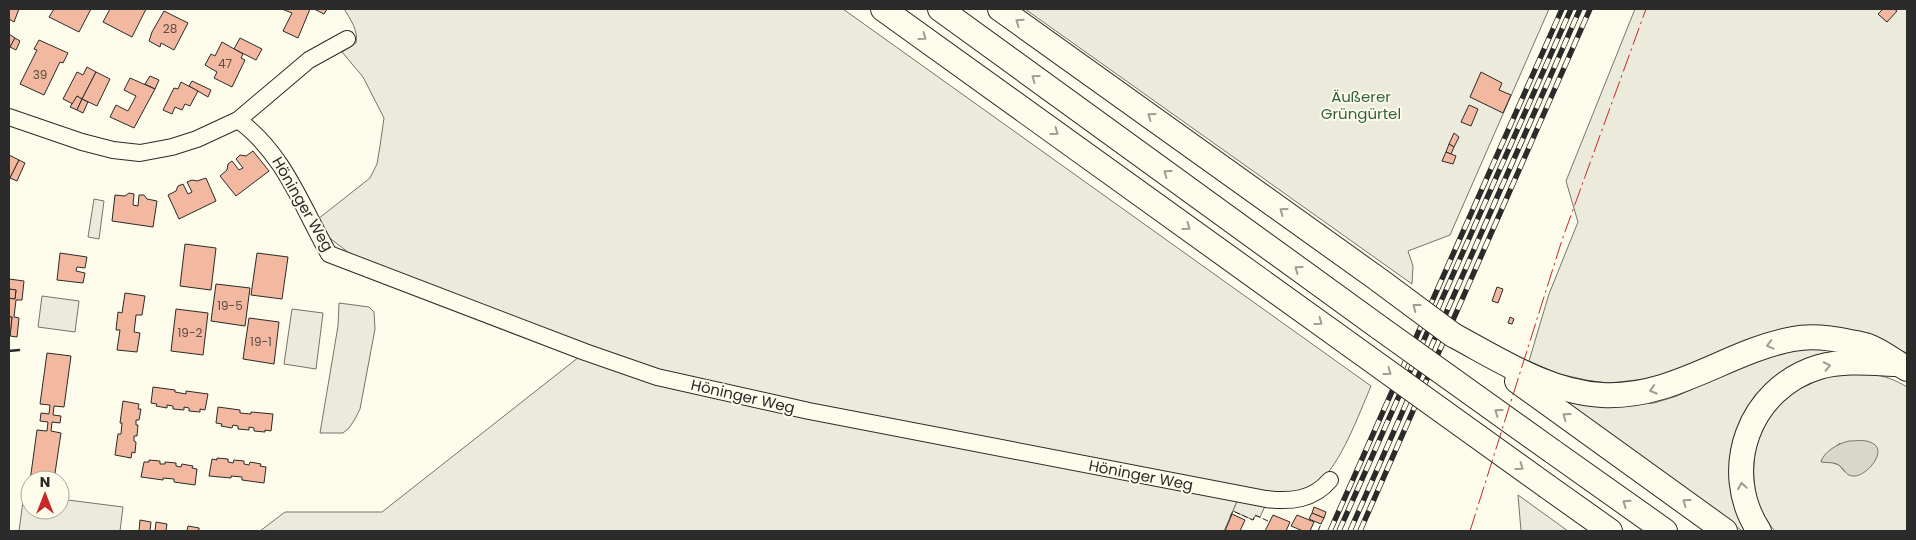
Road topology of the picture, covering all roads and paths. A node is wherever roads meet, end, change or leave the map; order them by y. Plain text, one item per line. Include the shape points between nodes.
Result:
1 (884, 9) edge
2 (940, 9) edge
3 (1000, 9) edge
4 (347, 39) dead end
5 (9, 117) edge
6 (238, 120) junction
7 (1453, 335) junction
8 (1903, 367) edge
9 (1330, 480) dead end
10 (1610, 531) edge
11 (1666, 531) edge
12 (1725, 531) edge
13 (1760, 531) edge

1 -> 10 highway, bridge
11 -> 2 highway, bridge
7 -> 3 highway, bridge
4 - 6 street via 309,60
5 - 6 street via 82,142 140,153 198,139
6 - 9 street, Höninger Weg via 277,158 329,254 658,377 818,413 1266,499 1304,498
8 -> 7 highway via 1868,346 1830,337 1795,338 1756,349 1649,392 1602,395 1556,387
12 -> 7 highway
13 -> 8 highway via 1753,522 1742,489 1740,462 1751,425 1770,397 1794,378 1819,367 1842,362

